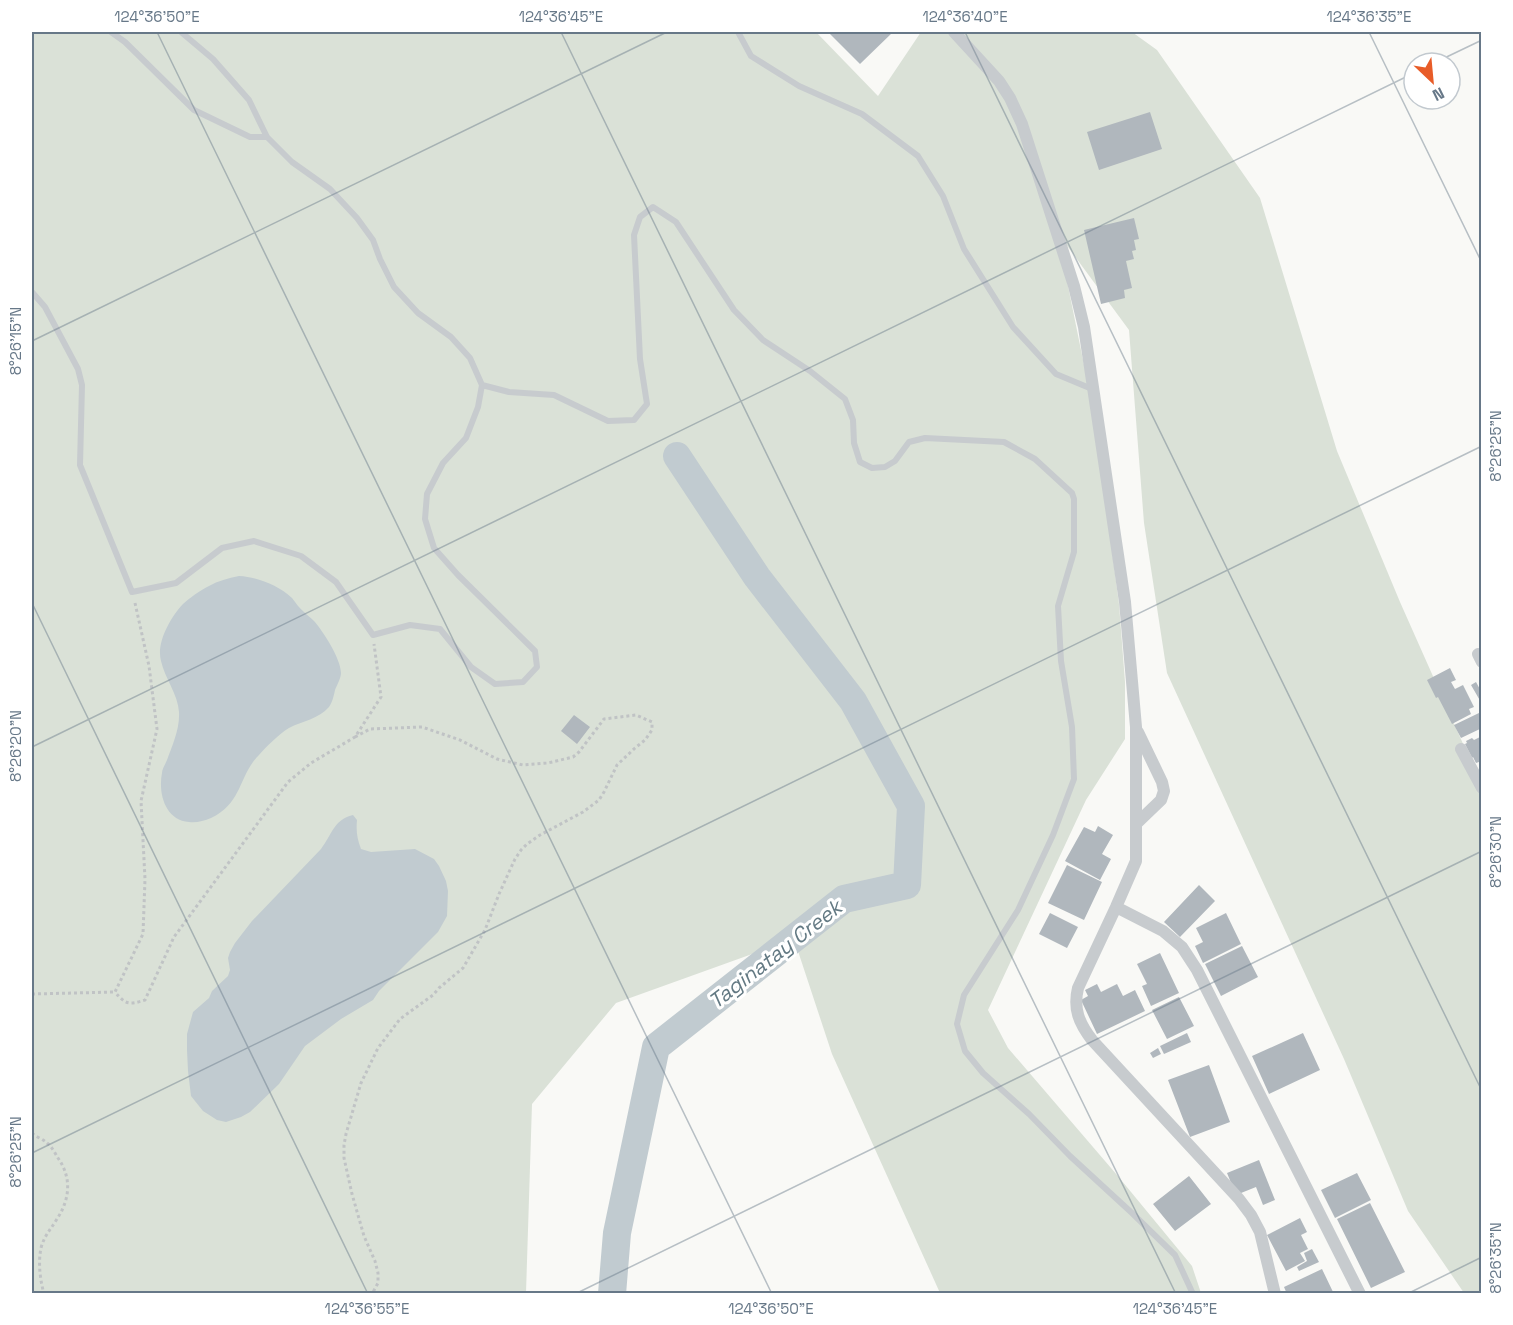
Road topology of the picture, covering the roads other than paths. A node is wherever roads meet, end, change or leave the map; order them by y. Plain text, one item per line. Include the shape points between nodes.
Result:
1 (111, 32) edge
2 (181, 32) edge
3 (738, 32) edge
4 (954, 32) edge
5 (267, 137) junction
6 (32, 292) edge
7 (482, 385) junction
8 (1092, 389) junction
9 (1136, 727) junction
10 (1461, 749) dead end
11 (1482, 788) edge
12 (1136, 824) junction
13 (1116, 907) junction
14 (1193, 1293) edge
15 (1275, 1293) edge
16 (1360, 1293) edge

1 - 5 lane via 194,110 250,137
2 - 5 lane via 213,59 249,100
3 - 8 lane via 751,56 799,86 862,114 918,156 943,196 964,249 1013,327 1056,374
4 - 8 street via 999,81 1022,124 1074,286
5 - 7 lane via 292,162 330,189 357,218 373,240 394,287 470,357
6 - 7 lane via 45,307 78,369 82,385 80,465 132,592 176,583 222,548 254,541 301,556 336,582 373,635 410,626 440,629 471,667 495,684 523,682 537,667 535,651 434,548 425,519 427,494 443,463 466,438
7 - 14 lane via 509,392 554,395 608,421 634,420 647,404 640,359 634,235 640,217 653,207 676,222 734,310 763,340 845,399 860,462 872,468 885,467 909,442 925,438 1004,442 1035,459 1072,493 1074,552 1059,606 1074,779 1018,910 964,995 957,1024 965,1051 983,1073 1175,1255
8 - 9 street via 1125,602
9 - 12 street
9 - 12 street via 1164,790 1161,800
10 - 11 street
12 - 13 street via 1136,861
13 - 15 street via 1078,988 1077,1010 1082,1027 1251,1215 1260,1232
13 - 16 street via 1163,931 1182,947 1197,970

